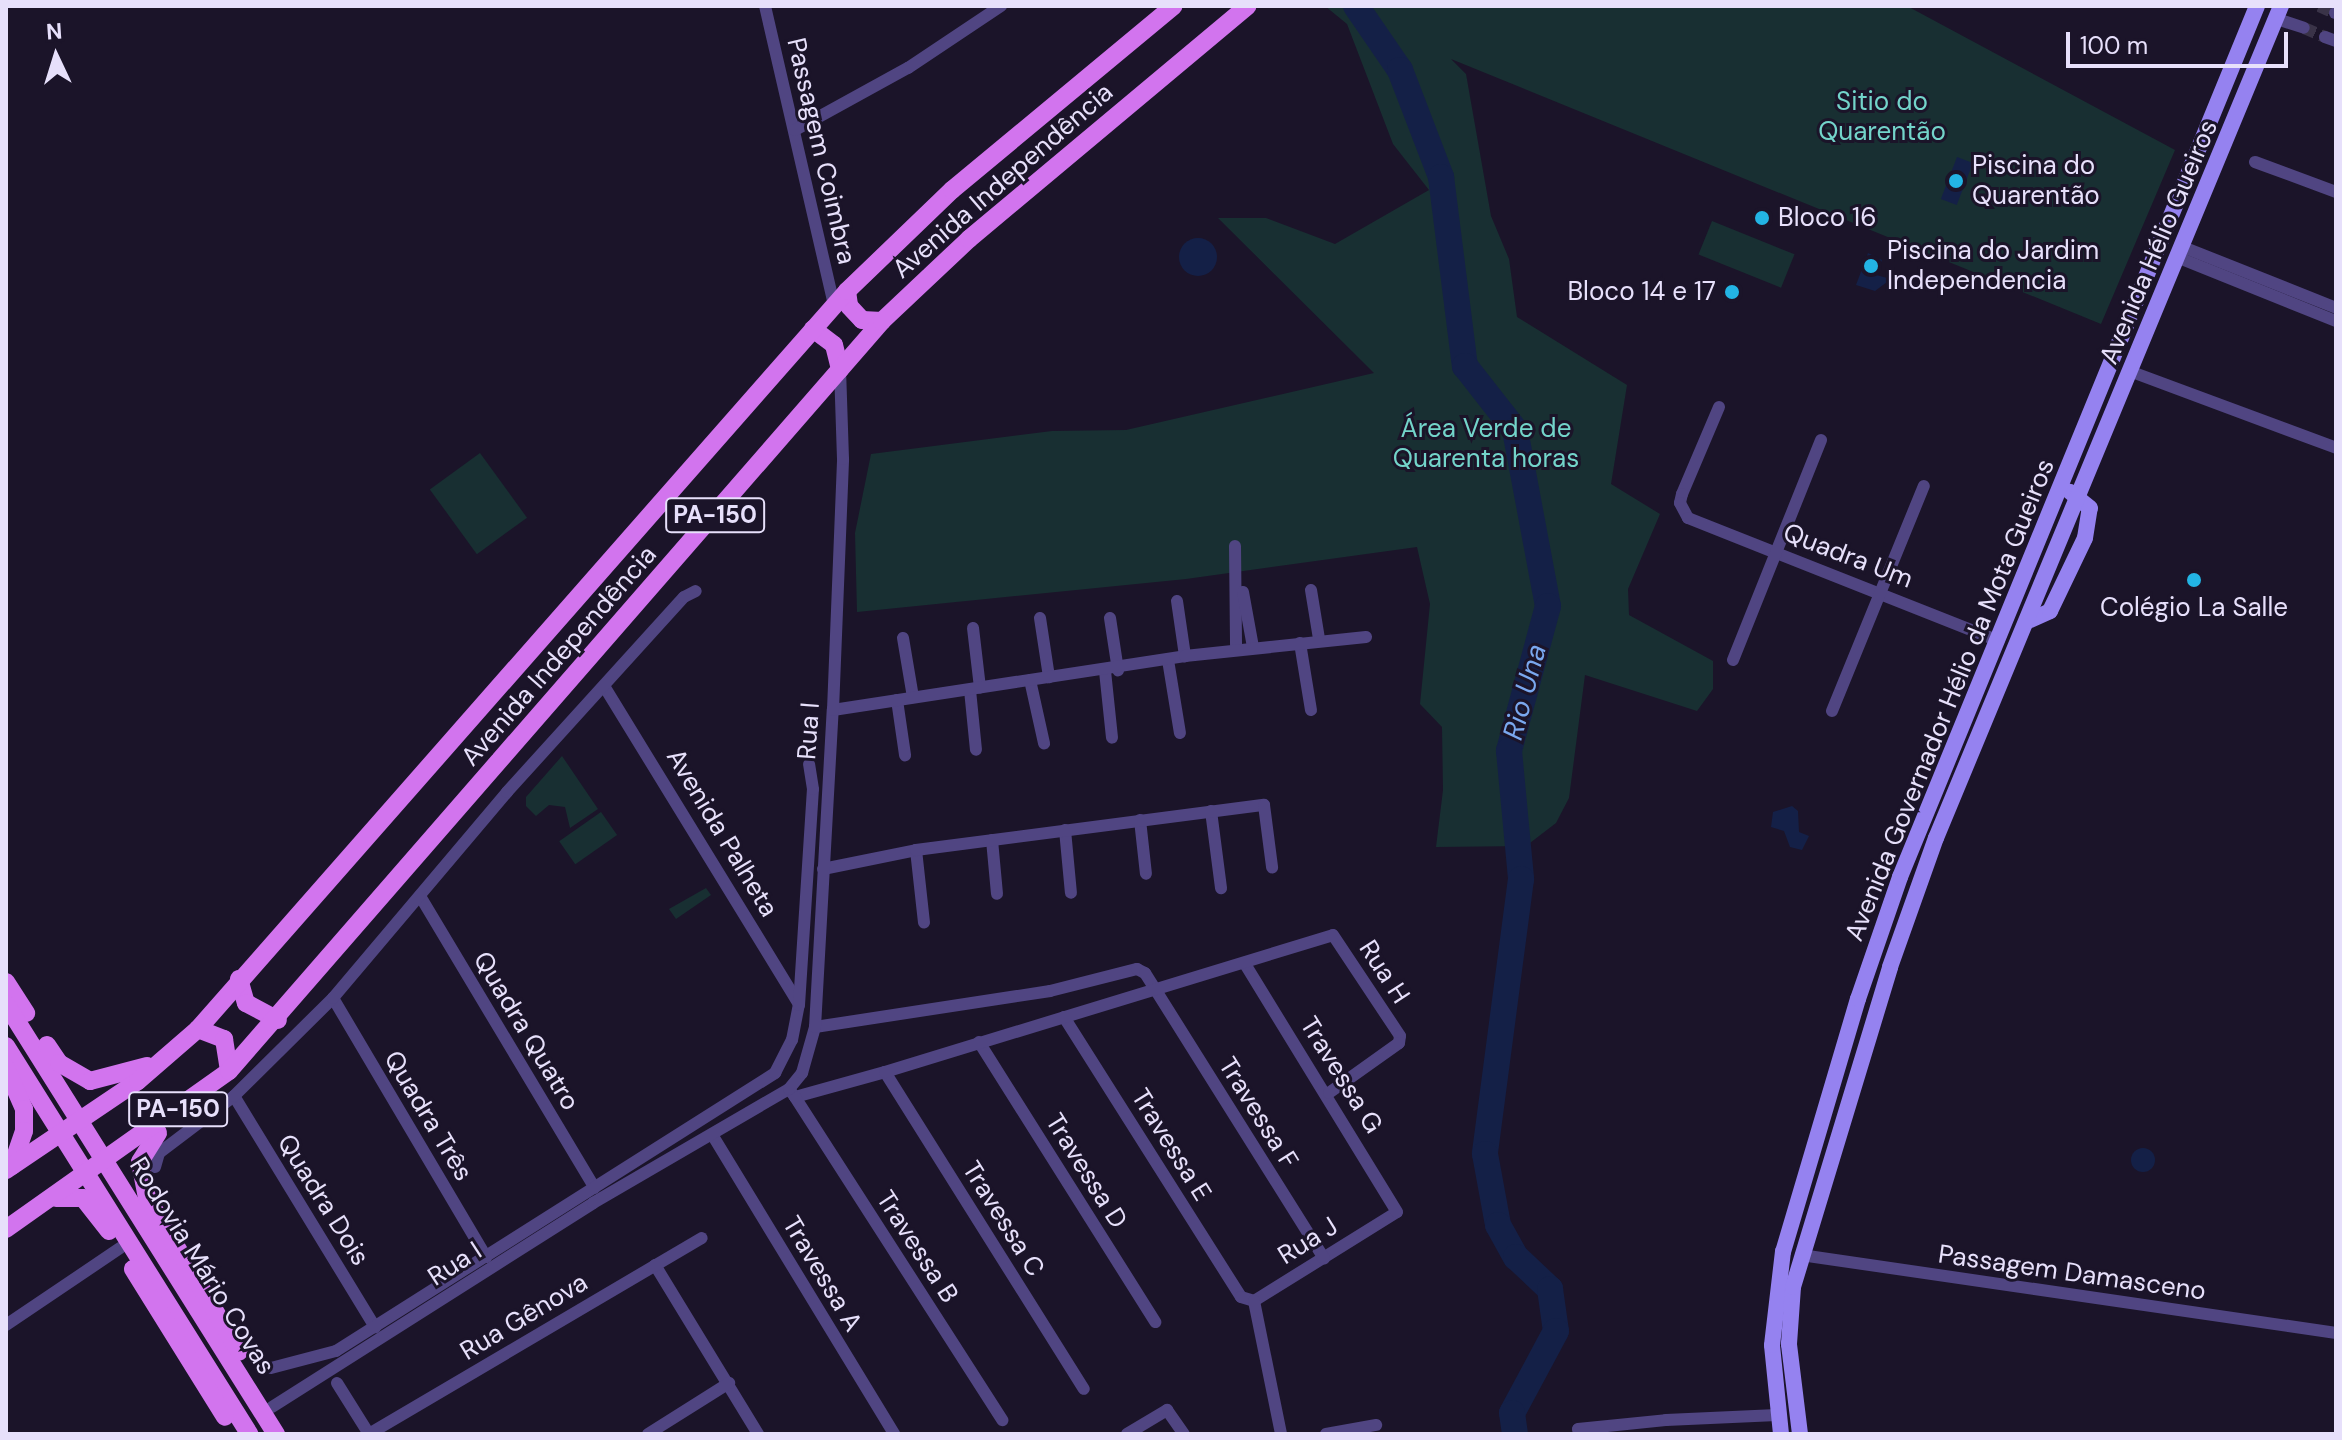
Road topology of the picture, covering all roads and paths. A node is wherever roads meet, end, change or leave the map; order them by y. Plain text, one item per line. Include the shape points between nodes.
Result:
1 (765, 6) edge
2 (1001, 6) edge
3 (1174, 6) edge
4 (1248, 6) edge
5 (2257, 6) edge
6 (2279, 12) edge
7 (2304, 28) tunnel mouth
8 (795, 130) junction
9 (2255, 162) dead end
10 (2336, 192) edge
11 (2181, 252) junction
12 (847, 291) junction
13 (834, 306) junction
14 (2336, 308) edge
15 (882, 321) junction
16 (2336, 321) edge
17 (813, 329) junction
18 (840, 369) junction
19 (2132, 372) junction
20 (1719, 407) dead end
21 (1821, 440) dead end
22 (2336, 448) edge
23 (1924, 486) dead end
24 (2061, 489) junction
25 (2078, 496) junction
26 (1235, 546) dead end
27 (1775, 551) junction
28 (1311, 590) dead end
29 (696, 591) dead end
30 (1243, 592) dead end
31 (1880, 592) junction
32 (1177, 601) dead end
33 (1040, 618) dead end
34 (1110, 618) dead end
35 (973, 628) dead end
36 (1366, 637) dead end
37 (903, 638) dead end
38 (1319, 639) junction
39 (1998, 641) junction
40 (1300, 643) junction
41 (1253, 647) junction
42 (1236, 650) junction
43 (1185, 656) junction
44 (1168, 660) junction
45 (1733, 660) dead end
46 (1111, 670) junction
47 (1049, 677) junction
48 (1030, 680) junction
49 (604, 686) junction
50 (975, 689) junction
51 (913, 697) junction
52 (897, 700) junction
53 (833, 710) junction
54 (1311, 710) dead end
55 (1832, 711) dead end
56 (1180, 733) dead end
57 (1112, 738) dead end
58 (1044, 743) dead end
59 (976, 750) dead end
60 (905, 755) dead end
61 (809, 764) dead end
62 (1211, 811) junction
63 (1140, 820) junction
64 (1065, 830) junction
65 (992, 840) junction
66 (916, 850) junction
67 (1272, 867) dead end
68 (823, 869) junction
69 (1146, 874) dead end
70 (1221, 888) dead end
71 (1071, 893) dead end
72 (997, 894) dead end
73 (420, 896) junction
74 (924, 923) dead end
75 (1333, 935) joint
76 (1245, 964) junction
77 (239, 979) junction
78 (6, 982) edge
79 (1156, 991) junction
80 (333, 998) junction
81 (6, 1004) edge
82 (799, 1005) junction
83 (1064, 1017) junction
84 (278, 1020) junction
85 (815, 1027) junction
86 (198, 1029) junction
87 (979, 1042) junction
88 (6, 1046) edge
89 (171, 1055) junction
90 (6, 1068) edge
91 (229, 1071) junction
92 (885, 1072) junction
93 (792, 1093) junction
94 (1329, 1093) junction
95 (196, 1096) junction
96 (234, 1096) junction
97 (713, 1136) junction
98 (155, 1167) dead end
99 (9, 1168) edge
100 (595, 1188) junction
101 (49, 1199) junction
102 (1397, 1212) joint
103 (6, 1229) edge
104 (702, 1238) dead end
105 (120, 1248) junction
106 (1801, 1255) junction
107 (486, 1257) junction
108 (1324, 1258) junction
109 (655, 1265) junction
110 (1254, 1301) junction
111 (1155, 1322) dead end
112 (6, 1325) edge
113 (375, 1327) junction
114 (2336, 1333) edge
115 (271, 1368) dead end
116 (337, 1383) dead end
117 (729, 1383) junction
118 (1084, 1389) dead end
119 (266, 1408) junction
120 (1777, 1415) junction
121 (1002, 1420) dead end
122 (1666, 1420) junction
123 (1376, 1425) dead end
124 (242, 1430) edge
125 (276, 1434) edge
126 (284, 1434) edge
127 (369, 1434) edge
128 (648, 1434) edge
129 (758, 1434) edge
130 (894, 1434) edge
131 (1127, 1434) edge
132 (1184, 1434) edge
133 (1281, 1434) edge
134 (1326, 1434) edge
135 (1580, 1434) edge
136 (1672, 1434) edge
137 (1781, 1434) edge
138 (1800, 1434) edge

1 - 8 street, Passagem Coimbra
2 - 8 street via 908,68
3 - 12 main road, Avenida Independência / PA-150 via 952,190
4 - 15 main road, Avenida Independência / PA-150 via 969,239
5 - 24 main road, Avenida Governador Hélio da Mota Gueiros
6 - 7 street
6 - 11 main road, Avenida Hélio Gueiros
8 - 13 street, Passagem Coimbra
9 - 10 street
11 - 14 street
11 - 16 street
11 - 19 main road, Avenida Hélio Gueiros
12 - 13 main road, Avenida Independência / PA-150
12 - 15 main road via 849,306 862,320
13 - 17 main road, Avenida Independência / PA-150
15 - 18 main road, Avenida Independência / PA-150
17 - 18 main road via 834,345
17 - 77 main road, Avenida Independência / PA-150
18 - 53 street, Rua I via 843,459
18 - 84 main road, Avenida Independência / PA-150
19 - 22 street
19 - 25 main road, Avenida Hélio Gueiros
20 - 27 street, Quadra Um via 1682,494 1683,512
21 - 27 street
23 - 31 street
24 - 25 main road
24 - 39 main road, Avenida Governador Hélio da Mota Gueiros
25 - 106 main road, Avenida Governador Hélio da Mota Gueiros via 2087,502 2091,516 2076,561 2050,611 2028,621 1913,901
26 - 42 street
27 - 31 street, Quadra Um
27 - 45 street
28 - 38 street
29 - 49 street via 684,597
30 - 41 street
31 - 39 street, Quadra Um
31 - 55 street
32 - 43 street
33 - 47 street
34 - 46 street
35 - 50 street
36 - 38 street
37 - 51 street
38 - 40 street
39 - 120 main road, Avenida Governador Hélio da Mota Gueiros via 1873,953 1783,1252 1772,1345
40 - 41 street
40 - 54 street
41 - 42 street
42 - 43 street
43 - 44 street
44 - 46 street
44 - 56 street
46 - 47 street
46 - 57 street
47 - 48 street
48 - 50 street
48 - 58 street
49 - 73 street
49 - 82 street, Avenida Palheta
50 - 51 street
50 - 59 street
51 - 52 street
52 - 53 street
52 - 60 street
53 - 68 street, Rua I
61 - 82 street via 813,789
62 - 63 street
62 - 67 street via 1264,805
62 - 70 street
63 - 64 street
63 - 69 street
64 - 65 street
64 - 71 street
65 - 66 street
65 - 72 street
66 - 68 street
66 - 74 street
68 - 85 street, Rua I
73 - 80 street
73 - 100 street, Quadra Quatro
75 - 76 street, Rua I
75 - 94 street, Rua H via 1400,1036 1399,1043
76 - 79 street, Rua I
76 - 94 street, Travessa G
77 - 84 main road via 254,1011
77 - 86 main road, Avenida Independência / PA-150
78 - 89 main road via 59,1063 73,1075 90,1081 111,1079
79 - 83 street, Rua I
79 - 85 street via 1137,969 1050,991
79 - 108 street, Travessa F
80 - 96 street
80 - 107 street, Quadra Três
81 - 119 main road, Rodovia Mário Covas
82 - 100 street via 792,1040 775,1073
83 - 87 street, Rua I
83 - 110 street, Travessa E via 1241,1297
84 - 91 main road, Avenida Independência / PA-150
85 - 93 street, Rua I
86 - 89 main road, Avenida Independência / PA-150
86 - 91 main road via 224,1039
87 - 92 street, Rua I
87 - 111 street, Travessa D
88 - 124 main road, Rodovia Mário Covas
89 - 99 main road, Avenida Independência / PA-150
90 - 99 main road via 24,1109 24,1131
91 - 95 main road, Avenida Independência / PA-150
92 - 93 street, Rua I
92 - 118 street, Travessa C
93 - 97 street, Rua I
93 - 121 street, Travessa B
94 - 102 street, Travessa G
95 - 101 main road, Avenida Independência / PA-150
95 - 119 main road via 146,1144 141,1182
96 - 98 street via 159,1153
96 - 113 street, Quadra Dois
97 - 119 street, Rua I via 593,1203
97 - 130 street, Travessa A
100 - 107 street
101 - 103 main road, Avenida Independência
101 - 105 main road via 68,1194 83,1198
102 - 108 street, Rua J
104 - 109 street, Rua Gênova
105 - 112 street
105 - 124 main road
106 - 114 street, Passagem Damasceno
106 - 138 main road, Avenida Governador Hélio da Mota Gueiros via 1789,1344
107 - 113 street
108 - 110 street, Rua J
109 - 117 street
109 - 127 street, Rua Gênova
110 - 133 street
113 - 115 street via 322,1358
116 - 127 street
117 - 128 street
117 - 129 street
119 - 125 main road, Rodovia Mário Covas
119 - 126 main road
120 - 122 street
120 - 137 main road, Avenida Governador Hélio da Mota Gueiros
122 - 135 street via 1578,1429
122 - 136 street
123 - 134 street
131 - 132 street via 1167,1410

